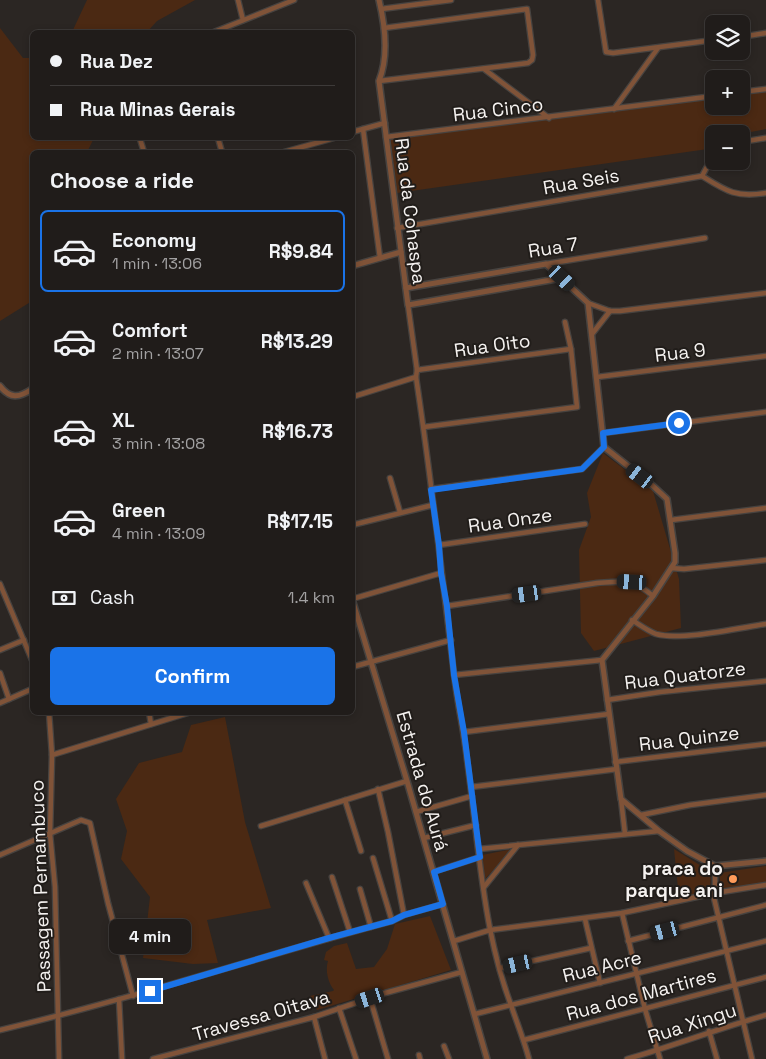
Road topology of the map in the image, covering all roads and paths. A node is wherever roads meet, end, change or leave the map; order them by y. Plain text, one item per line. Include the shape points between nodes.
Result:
1 (238, 0) edge
2 (294, 0) edge
3 (378, 0) edge
4 (451, 0) edge
5 (598, 1) edge
6 (381, 9) junction
7 (243, 20) junction
8 (384, 28) junction
9 (219, 30) edge
10 (766, 33) edge
11 (750, 36) edge
12 (705, 41) edge
13 (658, 48) junction
14 (484, 69) junction
15 (379, 81) junction
16 (766, 89) edge
17 (750, 91) edge
18 (705, 97) edge
19 (614, 109) junction
20 (548, 118) junction
21 (385, 123) junction
22 (363, 129) junction
23 (355, 131) edge
24 (386, 137) junction
25 (766, 138) edge
26 (327, 140) edge
27 (750, 141) edge
28 (291, 150) edge
29 (705, 170) edge
30 (702, 176) junction
31 (766, 193) edge
32 (397, 228) junction
33 (704, 238) dead end
34 (401, 252) junction
35 (380, 258) junction
36 (546, 264) junction
37 (355, 265) edge
38 (562, 278) junction
39 (406, 288) junction
40 (766, 293) edge
41 (588, 303) junction
42 (408, 305) junction
43 (610, 311) junction
44 (565, 322) dead end
45 (592, 334) junction
46 (571, 349) junction
47 (766, 356) edge
48 (417, 370) junction
49 (416, 377) junction
50 (597, 377) junction
51 (0, 386) edge
52 (30, 390) edge
53 (355, 396) edge
54 (766, 412) edge
55 (424, 427) junction
56 (603, 433) junction
57 (604, 447) junction
58 (390, 478) dead end
59 (431, 490) junction
60 (433, 505) junction
61 (766, 508) edge
62 (400, 512) junction
63 (671, 520) junction
64 (355, 524) edge
65 (585, 524) dead end
66 (439, 545) junction
67 (766, 560) edge
68 (671, 568) junction
69 (441, 573) junction
70 (0, 584) edge
71 (653, 596) junction
72 (355, 598) edge
73 (447, 606) junction
74 (355, 609) edge
75 (632, 620) junction
76 (766, 624) edge
77 (24, 640) junction
78 (451, 640) junction
79 (0, 650) edge
80 (30, 655) edge
81 (602, 660) junction
82 (371, 662) junction
83 (355, 666) edge
84 (0, 673) edge
85 (454, 675) junction
86 (766, 681) edge
87 (30, 690) edge
88 (9, 699) junction
89 (607, 700) junction
90 (0, 703) edge
91 (609, 714) junction
92 (50, 715) edge
93 (150, 715) edge
94 (181, 715) edge
95 (151, 724) junction
96 (464, 732) junction
97 (766, 744) edge
98 (52, 755) junction
99 (615, 762) junction
100 (617, 769) junction
101 (407, 781) junction
102 (471, 787) junction
103 (378, 789) junction
104 (766, 795) edge
105 (472, 796) junction
106 (621, 799) junction
107 (345, 800) junction
108 (416, 812) junction
109 (641, 815) junction
110 (476, 824) junction
111 (261, 826) dead end
112 (659, 832) junction
113 (50, 834) junction
114 (625, 834) junction
115 (424, 838) junction
116 (518, 845) junction
117 (479, 849) junction
118 (361, 851) dead end
119 (0, 854) edge
120 (480, 857) junction
121 (373, 858) dead end
122 (766, 861) edge
123 (715, 866) junction
124 (434, 872) junction
125 (332, 877) dead end
126 (306, 883) dead end
127 (766, 884) edge
128 (484, 887) junction
129 (360, 889) dead end
130 (715, 893) junction
131 (443, 904) junction
132 (766, 905) edge
133 (622, 913) junction
134 (404, 915) junction
135 (719, 917) junction
136 (585, 919) junction
137 (392, 921) junction
138 (372, 927) junction
139 (490, 930) junction
140 (350, 932) junction
141 (329, 938) junction
142 (454, 941) junction
143 (628, 941) junction
144 (766, 941) edge
145 (591, 948) junction
146 (727, 951) junction
147 (500, 968) junction
148 (462, 972) junction
149 (637, 973) junction
150 (766, 977) edge
151 (600, 983) junction
152 (735, 985) junction
153 (133, 996) junction
154 (370, 998) junction
155 (119, 999) junction
156 (510, 1004) junction
157 (339, 1008) junction
158 (645, 1009) junction
159 (475, 1014) junction
160 (766, 1015) edge
161 (59, 1016) junction
162 (314, 1017) junction
163 (743, 1021) junction
164 (0, 1030) edge
165 (709, 1031) junction
166 (524, 1040) junction
167 (444, 1046) dead end
168 (657, 1050) junction
169 (58, 1059) edge
170 (122, 1059) edge
171 (153, 1059) edge
172 (325, 1059) edge
173 (356, 1059) edge
174 (388, 1059) edge
175 (449, 1059) edge
176 (487, 1059) edge
177 (529, 1059) edge
178 (627, 1059) edge
179 (660, 1059) edge
180 (716, 1059) edge
181 (752, 1059) edge

1 - 7 street
2 - 7 street
3 - 6 street, Rua da Cohaspa
4 - 6 street
5 - 13 street via 606,52 613,54
6 - 8 street, Rua da Cohaspa
7 - 9 street
8 - 14 street via 527,9 532,60
8 - 15 street, Rua da Cohaspa via 384,63
10 - 11 street
12 - 13 street
13 - 19 street
14 - 15 street
14 - 20 street
15 - 21 street, Rua da Cohaspa
16 - 17 street
18 - 19 street, Rua Cinco
19 - 20 street, Rua Cinco
20 - 24 street, Rua Cinco
21 - 22 street
21 - 24 street, Rua da Cohaspa
22 - 23 street
22 - 35 street
24 - 32 street, Rua da Cohaspa
25 - 27 street
26 - 28 street
29 - 30 street
30 - 31 street via 733,194
30 - 32 street, Rua Seis
32 - 34 street, Rua da Cohaspa
33 - 36 street, Rua 7
34 - 35 street
34 - 39 street, Rua da Cohaspa
35 - 37 street
36 - 38 street
36 - 39 street, Rua 7
38 - 41 street
38 - 42 street
39 - 42 street, Rua da Cohaspa
40 - 43 street
41 - 43 street
41 - 45 street
42 - 48 street, Rua da Cohaspa
43 - 45 street
44 - 46 street
45 - 50 street
46 - 48 street, Rua Oito
46 - 55 street via 577,408
47 - 50 street, Rua 9
48 - 49 street, Rua da Cohaspa
49 - 53 street
49 - 55 street, Rua da Cohaspa
50 - 56 street
51 - 52 street via 5,393 14,396
54 - 56 street
55 - 59 street, Rua da Cohaspa
56 - 57 street
57 - 59 street via 582,469
57 - 63 street via 663,494
58 - 62 street
59 - 60 street, Rua da Cohaspa
60 - 62 street
60 - 66 street, Rua da Cohaspa
61 - 63 street
62 - 64 street
63 - 68 street via 675,553
65 - 66 street, Rua Onze
66 - 69 street, Rua da Cohaspa
67 - 68 street
68 - 71 street
69 - 72 street
69 - 73 street, Rua da Cohaspa
70 - 77 street
71 - 73 street via 632,582 597,584
71 - 75 street
73 - 78 street, Rua da Cohaspa
74 - 82 street, Estrada do Aurá
75 - 76 street via 655,633 670,636
75 - 81 street
77 - 79 street
77 - 80 street
78 - 82 street
78 - 85 street, Rua da Cohaspa
81 - 85 street
81 - 89 street
82 - 83 street
82 - 101 street, Estrada do Aurá
84 - 88 street
85 - 96 street, Rua da Cohaspa
86 - 89 street, Rua Quatorze
87 - 88 street
88 - 90 street
89 - 91 street
91 - 96 street, Rua Quatorze
91 - 99 street
92 - 98 street, Passagem Pernambuco
93 - 95 street
94 - 95 street
95 - 98 street
96 - 102 street, Rua da Cohaspa
97 - 99 street, Rua Quinze
98 - 113 street, Passagem Pernambuco
99 - 100 street
100 - 102 street, Rua Quinze
100 - 106 street
101 - 103 street
101 - 108 street, Estrada do Aurá
102 - 105 street, Rua da Cohaspa
103 - 107 street
103 - 134 street
104 - 109 street
105 - 108 street
105 - 110 street, Rua da Cohaspa
106 - 109 street
106 - 114 street
107 - 111 street
107 - 118 street
108 - 115 street, Estrada do Aurá
109 - 112 street
110 - 115 street
110 - 117 street, Rua da Cohaspa
112 - 114 street
112 - 123 street
113 - 119 street
113 - 153 street via 81,820 90,823
113 - 161 street, Passagem Pernambuco
114 - 116 street
115 - 124 street, Estrada do Aurá
116 - 117 street
116 - 128 street
117 - 120 street, Rua da Cohaspa
120 - 124 street
120 - 128 street, Rua da Cohaspa
121 - 137 street
122 - 123 street
123 - 130 street
124 - 131 street, Estrada do Aurá
125 - 140 street
126 - 141 street
127 - 130 street
128 - 139 street, Rua da Cohaspa
129 - 138 street
130 - 133 street
130 - 135 street
131 - 134 street
131 - 142 street, Estrada do Aurá
132 - 135 street
133 - 136 street
133 - 143 street
134 - 137 street
135 - 143 street
135 - 146 street
136 - 139 street
136 - 145 street
137 - 138 street
138 - 140 street
139 - 142 street
139 - 147 street, Rua da Cohaspa
140 - 141 street
141 - 153 street
142 - 148 street, Estrada do Aurá
143 - 149 street
144 - 146 street, Rua Acre
145 - 147 street
145 - 151 street
146 - 149 street, Rua Acre
146 - 152 street
147 - 156 street, Rua da Cohaspa
148 - 154 street, Travessa Oitava
148 - 159 street, Estrada do Aurá
149 - 151 street, Rua Acre
149 - 158 street
150 - 152 street, Rua dos Martires
151 - 156 street, Rua Acre
152 - 158 street, Rua dos Martires
152 - 163 street
153 - 155 street
154 - 157 street, Travessa Oitava
154 - 174 street
155 - 161 street
155 - 170 street
156 - 159 street, Rua Acre
156 - 166 street, Rua da Cohaspa
157 - 162 street, Travessa Oitava
157 - 173 street
158 - 166 street, Rua dos Martires
158 - 168 street
159 - 176 street, Estrada do Aurá
160 - 163 street, Rua Xingu
161 - 164 street
161 - 169 street, Passagem Pernambuco
162 - 171 street, Travessa Oitava
162 - 172 street
163 - 165 street, Rua Xingu
163 - 181 street
165 - 168 street, Rua Xingu
165 - 180 street
166 - 177 street, Rua da Cohaspa
167 - 175 street
168 - 178 street, Rua Xingu
168 - 179 street

